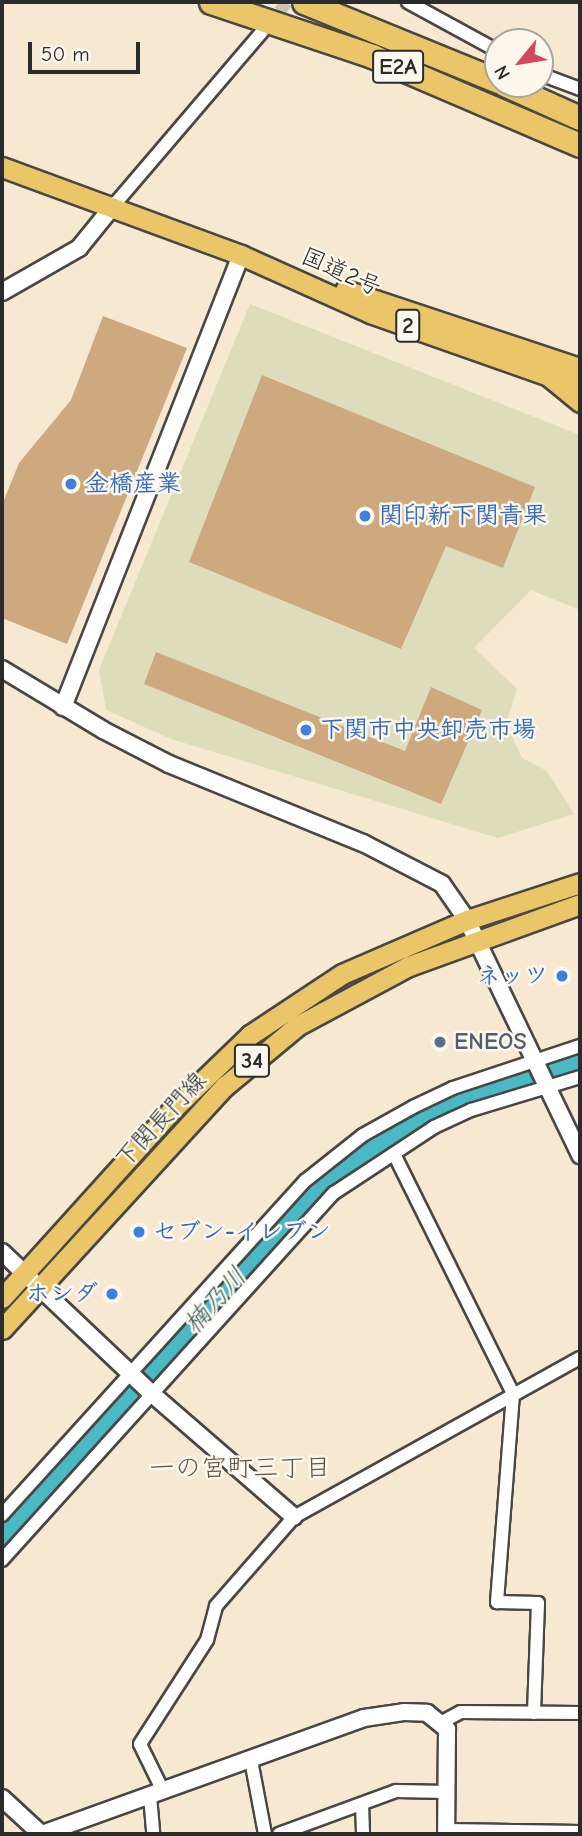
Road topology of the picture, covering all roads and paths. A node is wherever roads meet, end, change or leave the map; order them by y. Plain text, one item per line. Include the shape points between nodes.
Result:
1 (211, 2) edge
2 (304, 2) edge
3 (408, 2) edge
4 (262, 32) tunnel mouth
5 (484, 43) edge
6 (484, 75) edge
7 (554, 79) edge
8 (580, 89) edge
9 (535, 98) edge
10 (580, 118) edge
11 (580, 145) edge
12 (2, 167) edge
13 (114, 205) junction
14 (241, 255) junction
15 (2, 292) edge
16 (580, 368) edge
17 (547, 375) junction
18 (580, 387) edge
19 (580, 402) edge
20 (2, 669) edge
21 (63, 707) junction
22 (580, 883) edge
23 (580, 904) edge
24 (467, 920) junction
25 (476, 939) junction
26 (580, 1046) edge
27 (536, 1063) junction
28 (580, 1077) edge
29 (547, 1086) junction
30 (394, 1154) junction
31 (580, 1155) edge
32 (2, 1252) edge
33 (31, 1281) junction
34 (2, 1298) edge
35 (2, 1329) edge
36 (580, 1358) edge
37 (130, 1374) junction
38 (149, 1391) junction
39 (513, 1394) junction
40 (2, 1515) edge
41 (294, 1517) junction
42 (2, 1560) edge
43 (534, 1713) junction
44 (580, 1713) edge
45 (442, 1722) junction
46 (251, 1760) junction
47 (448, 1792) junction
48 (156, 1793) junction
49 (2, 1798) edge
50 (362, 1804) junction
51 (446, 1832) edge
52 (580, 1832) edge
53 (42, 1834) edge
54 (153, 1834) edge
55 (265, 1834) edge
56 (279, 1834) edge
57 (363, 1834) edge

1 - 11 highway, E2A via 360,51
2 - 6 highway, E2A
3 - 5 street
4 - 13 street
7 - 8 street
9 - 10 highway
12 - 13 main road, 国道2号 / 2
13 - 14 main road, 国道2号 / 2
13 - 15 street via 79,248
14 - 16 main road, 国道2号 / 2
14 - 17 main road, 国道2号 / 2 via 370,313
14 - 21 street
17 - 18 main road, 国道2号 / 2
17 - 19 main road
20 - 21 street
21 - 24 street via 169,764 427,872 456,899
22 - 24 main road, 下関長門線 / 34
23 - 25 main road, 下関長門線 / 34
24 - 25 street
24 - 33 main road, 下関長門線 / 34 via 342,974 250,1035 171,1111
25 - 27 street
25 - 33 main road, 下関長門線 / 34 via 378,980 297,1026 225,1086
26 - 27 street
27 - 29 street
27 - 37 street via 453,1088 363,1135 305,1181
28 - 29 street
29 - 30 street via 471,1110
29 - 31 street
30 - 38 street via 334,1193
30 - 39 street
32 - 33 street
33 - 34 main road, 下関長門線 / 34
33 - 35 main road, 下関長門線 / 34
33 - 37 street
36 - 39 street
37 - 38 street
37 - 40 street
38 - 41 street
38 - 42 street
39 - 41 street
39 - 43 street via 497,1602 538,1603
41 - 48 street via 216,1606 207,1640 141,1744
43 - 44 street
43 - 45 street via 461,1712
45 - 46 street via 427,1713 376,1715
45 - 47 street via 449,1738
46 - 48 street
46 - 55 street
47 - 50 street via 396,1791
47 - 51 street
48 - 53 street
48 - 54 street
49 - 53 street
50 - 56 street
50 - 57 street
51 - 52 street

